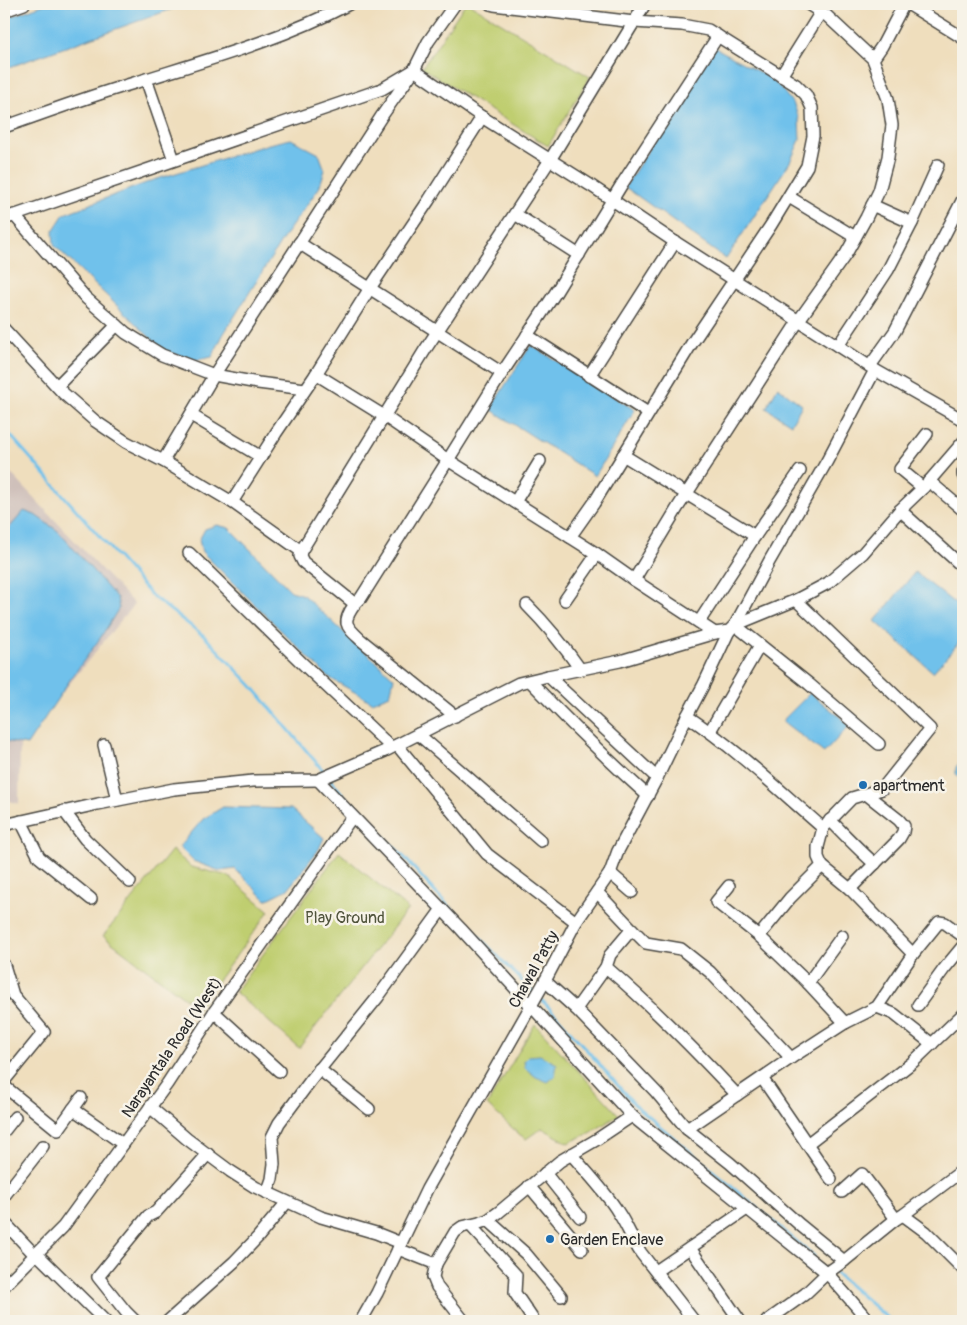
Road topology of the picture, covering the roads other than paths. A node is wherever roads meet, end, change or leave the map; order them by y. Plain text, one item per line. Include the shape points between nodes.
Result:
1 (24, 4) edge
2 (349, 4) edge
3 (455, 4) edge
4 (490, 4) edge
5 (645, 4) edge
6 (808, 4) edge
7 (906, 4) edge
8 (4, 11) edge
9 (821, 12) junction
10 (634, 22) junction
11 (718, 36) junction
12 (963, 38) edge
13 (873, 59) junction
14 (414, 70) junction
15 (781, 76) junction
16 (146, 79) junction
17 (482, 117) junction
18 (4, 127) edge
19 (174, 160) junction
20 (550, 160) junction
21 (938, 165) dead end
22 (789, 197) junction
23 (963, 199) edge
24 (613, 200) junction
25 (872, 205) junction
26 (515, 214) junction
27 (9, 217) edge
28 (912, 223) junction
29 (856, 237) junction
30 (675, 242) junction
31 (300, 243) junction
32 (579, 255) junction
33 (735, 280) junction
34 (370, 288) junction
35 (799, 320) junction
36 (117, 325) junction
37 (4, 329) edge
38 (438, 331) junction
39 (527, 335) junction
40 (838, 346) junction
41 (873, 368) junction
42 (502, 373) junction
43 (316, 374) junction
44 (214, 375) junction
45 (590, 376) junction
46 (58, 386) junction
47 (305, 389) junction
48 (648, 413) junction
49 (191, 415) junction
50 (384, 416) junction
51 (963, 420) edge
52 (927, 434) dead end
53 (963, 442) edge
54 (959, 454) edge
55 (623, 455) junction
56 (261, 457) junction
57 (448, 460) junction
58 (163, 461) junction
59 (540, 461) dead end
60 (800, 471) dead end
61 (926, 485) junction
62 (686, 493) junction
63 (232, 502) junction
64 (515, 502) junction
65 (900, 510) junction
66 (963, 510) edge
67 (755, 536) junction
68 (570, 537) junction
69 (300, 551) junction
70 (189, 553) dead end
71 (597, 554) junction
72 (963, 567) edge
73 (634, 580) junction
74 (565, 600) dead end
75 (796, 600) junction
76 (355, 604) junction
77 (527, 605) dead end
78 (699, 622) junction
79 (732, 628) junction
80 (715, 633) junction
81 (760, 645) junction
82 (580, 669) junction
83 (548, 676) junction
84 (530, 681) junction
85 (455, 716) junction
86 (687, 716) junction
87 (710, 731) junction
88 (418, 734) junction
89 (880, 744) dead end
90 (104, 745) dead end
91 (394, 746) junction
92 (658, 778) junction
93 (318, 780) junction
94 (866, 794) junction
95 (648, 796) junction
96 (117, 800) junction
97 (64, 811) junction
98 (352, 817) junction
99 (21, 821) junction
100 (826, 824) junction
101 (4, 825) edge
102 (540, 841) dead end
103 (875, 864) junction
104 (822, 866) junction
105 (610, 873) junction
106 (130, 882) dead end
107 (729, 886) dead end
108 (850, 889) junction
109 (597, 892) junction
110 (632, 892) dead end
111 (91, 899) dead end
112 (442, 909) junction
113 (576, 922) junction
114 (632, 929) junction
115 (759, 936) junction
116 (842, 936) dead end
117 (963, 936) edge
118 (963, 946) edge
119 (913, 954) junction
120 (606, 967) junction
121 (4, 968) edge
122 (808, 983) junction
123 (544, 984) junction
124 (918, 1005) dead end
125 (532, 1006) junction
126 (877, 1006) junction
127 (576, 1009) junction
128 (214, 1012) junction
129 (963, 1014) edge
130 (845, 1023) junction
131 (932, 1044) junction
132 (791, 1058) junction
133 (319, 1069) junction
134 (279, 1071) dead end
135 (762, 1078) junction
136 (4, 1081) edge
137 (4, 1086) edge
138 (737, 1095) junction
139 (81, 1098) dead end
140 (150, 1107) junction
141 (73, 1109) junction
142 (369, 1109) dead end
143 (632, 1116) junction
144 (15, 1117) dead end
145 (687, 1129) junction
146 (4, 1131) edge
147 (123, 1144) junction
148 (807, 1144) junction
149 (44, 1146) dead end
150 (208, 1154) junction
151 (571, 1154) junction
152 (963, 1170) edge
153 (545, 1173) junction
154 (831, 1179) dead end
155 (529, 1186) junction
156 (842, 1192) dead end
157 (267, 1193) junction
158 (4, 1196) edge
159 (287, 1202) junction
160 (747, 1208) junction
161 (580, 1217) dead end
162 (899, 1217) junction
163 (488, 1220) junction
164 (4, 1222) edge
165 (470, 1225) junction
166 (400, 1246) junction
167 (690, 1248) junction
168 (582, 1249) dead end
169 (36, 1254) junction
170 (844, 1261) junction
171 (436, 1264) junction
172 (963, 1269) edge
173 (656, 1271) junction
174 (827, 1273) junction
175 (4, 1286) edge
176 (561, 1296) dead end
177 (105, 1321) edge
178 (136, 1321) edge
179 (168, 1321) edge
180 (361, 1321) edge
181 (464, 1321) edge
182 (534, 1321) edge
183 (694, 1321) edge
184 (740, 1321) edge
185 (767, 1321) edge
186 (870, 1321) edge

1 - 8 street
2 - 16 street via 240,50
3 - 14 street via 428,42
4 - 10 street
5 - 10 street
6 - 9 street
7 - 12 street
7 - 13 street
9 - 13 street
9 - 15 street
10 - 11 street via 682,25 708,30
10 - 20 street
11 - 15 street
11 - 24 street
13 - 25 street via 888,99 892,125 888,157
14 - 17 street
14 - 19 street via 382,88
14 - 31 street
15 - 22 street via 801,90 812,108 813,136 807,166
16 - 18 street
16 - 19 street
17 - 20 street
17 - 34 street
19 - 27 street
20 - 24 street
20 - 26 street
21 - 28 street
22 - 29 street
22 - 33 street
23 - 41 street, Chawal Patty
24 - 30 street
24 - 32 street
25 - 28 street
25 - 29 street
26 - 32 street
26 - 38 street
27 - 36 street via 86,298
28 - 40 street via 888,270
29 - 35 street
30 - 33 street
30 - 45 street
31 - 34 street
31 - 44 street
32 - 39 street
33 - 35 street
33 - 48 street
34 - 38 street
34 - 43 street
35 - 40 street
35 - 62 street
36 - 44 street via 162,355
36 - 46 street
37 - 46 street
38 - 42 street
38 - 50 street
39 - 42 street
39 - 45 street
40 - 41 street
41 - 51 street
41 - 79 street, Chawal Patty via 827,461
42 - 57 street
43 - 47 street
43 - 50 street
44 - 47 street
44 - 49 street
45 - 48 street
46 - 58 street via 95,421
47 - 56 street
48 - 55 street
49 - 56 street
49 - 58 street
50 - 57 street
50 - 69 street
52 - 61 street via 900,469
53 - 54 street
54 - 61 street
55 - 62 street
55 - 68 street
56 - 63 street
57 - 64 street
57 - 76 street
58 - 63 street
59 - 64 street
60 - 67 street
61 - 65 street
61 - 66 street
62 - 67 street
62 - 73 street
63 - 69 street
64 - 68 street
65 - 72 street
65 - 75 street via 863,553 828,582
67 - 78 street
68 - 71 street
69 - 76 street via 303,562
70 - 91 street via 302,663
71 - 73 street
71 - 74 street
73 - 78 street
75 - 79 street
75 - 94 street via 930,729 882,789
76 - 85 street via 346,622 350,629
77 - 82 street via 562,643
78 - 80 street
79 - 80 street
79 - 81 street
79 - 86 street, Chawal Patty
80 - 82 street via 620,661
81 - 87 street
81 - 89 street
82 - 83 street
83 - 84 street
83 - 92 street
84 - 85 street via 519,683
84 - 95 street via 607,760
85 - 88 street
86 - 87 street
86 - 92 street, Chawal Patty
87 - 100 street
88 - 91 street
88 - 102 street
90 - 96 street
91 - 93 street
91 - 113 street via 487,854
92 - 95 street, Chawal Patty
93 - 96 street via 252,781 174,789
93 - 98 street
94 - 100 street via 852,798
94 - 103 street via 904,826 899,839
95 - 105 street, Chawal Patty via 618,851
96 - 97 street
97 - 99 street
97 - 106 street via 84,839
98 - 112 street
98 - 128 street, Narayantala Road (West)
99 - 101 street
99 - 111 street via 39,857
100 - 103 street via 842,832
100 - 104 street via 818,847
103 - 108 street
104 - 108 street
104 - 115 street
105 - 109 street, Chawal Patty
105 - 110 street
107 - 115 street via 716,902
108 - 119 street
109 - 113 street, Chawal Patty
109 - 114 street
112 - 125 street
112 - 133 street via 378,997
113 - 123 street, Chawal Patty
114 - 120 street via 610,955
114 - 132 street via 646,943 681,949 710,972
115 - 122 street
116 - 122 street
117 - 119 street via 939,922
118 - 124 street
119 - 126 street
120 - 127 street
120 - 138 street via 672,1026
121 - 136 street via 13,995 44,1032
122 - 130 street
123 - 125 street, Chawal Patty
123 - 127 street
125 - 143 street
125 - 166 street, Chawal Patty via 427,1189
126 - 130 street
126 - 131 street via 894,1014
127 - 145 street
128 - 134 street
128 - 140 street, Narayantala Road (West)
129 - 131 street
130 - 132 street
131 - 148 street
132 - 135 street
133 - 142 street
133 - 157 street via 278,1123 272,1136 274,1164
135 - 138 street
135 - 148 street
137 - 141 street via 58,1130
138 - 145 street
139 - 141 street
140 - 147 street, Narayantala Road (West)
140 - 150 street
141 - 147 street
143 - 151 street
143 - 160 street
144 - 146 street
145 - 170 street
147 - 169 street, Narayantala Road (West) via 64,1227
148 - 154 street
149 - 158 street
150 - 157 street via 230,1172
150 - 178 street via 156,1212 148,1216 98,1277
151 - 153 street
151 - 173 street via 613,1204 633,1241
152 - 162 street
153 - 155 street
153 - 161 street
155 - 163 street
155 - 168 street
156 - 162 street via 862,1174
157 - 159 street
159 - 166 street via 376,1233
159 - 179 street via 240,1256
160 - 167 street
160 - 174 street
162 - 170 street
162 - 172 street via 926,1232
163 - 165 street
163 - 176 street via 526,1254
164 - 169 street
165 - 171 street via 456,1232
165 - 182 street via 516,1275 515,1293
166 - 171 street
166 - 180 street, Chawal Patty
167 - 173 street
167 - 184 street
169 - 175 street, Narayantala Road (West)
169 - 177 street
170 - 174 street
171 - 181 street via 433,1277 437,1287
173 - 183 street
174 - 185 street via 805,1294
174 - 186 street

